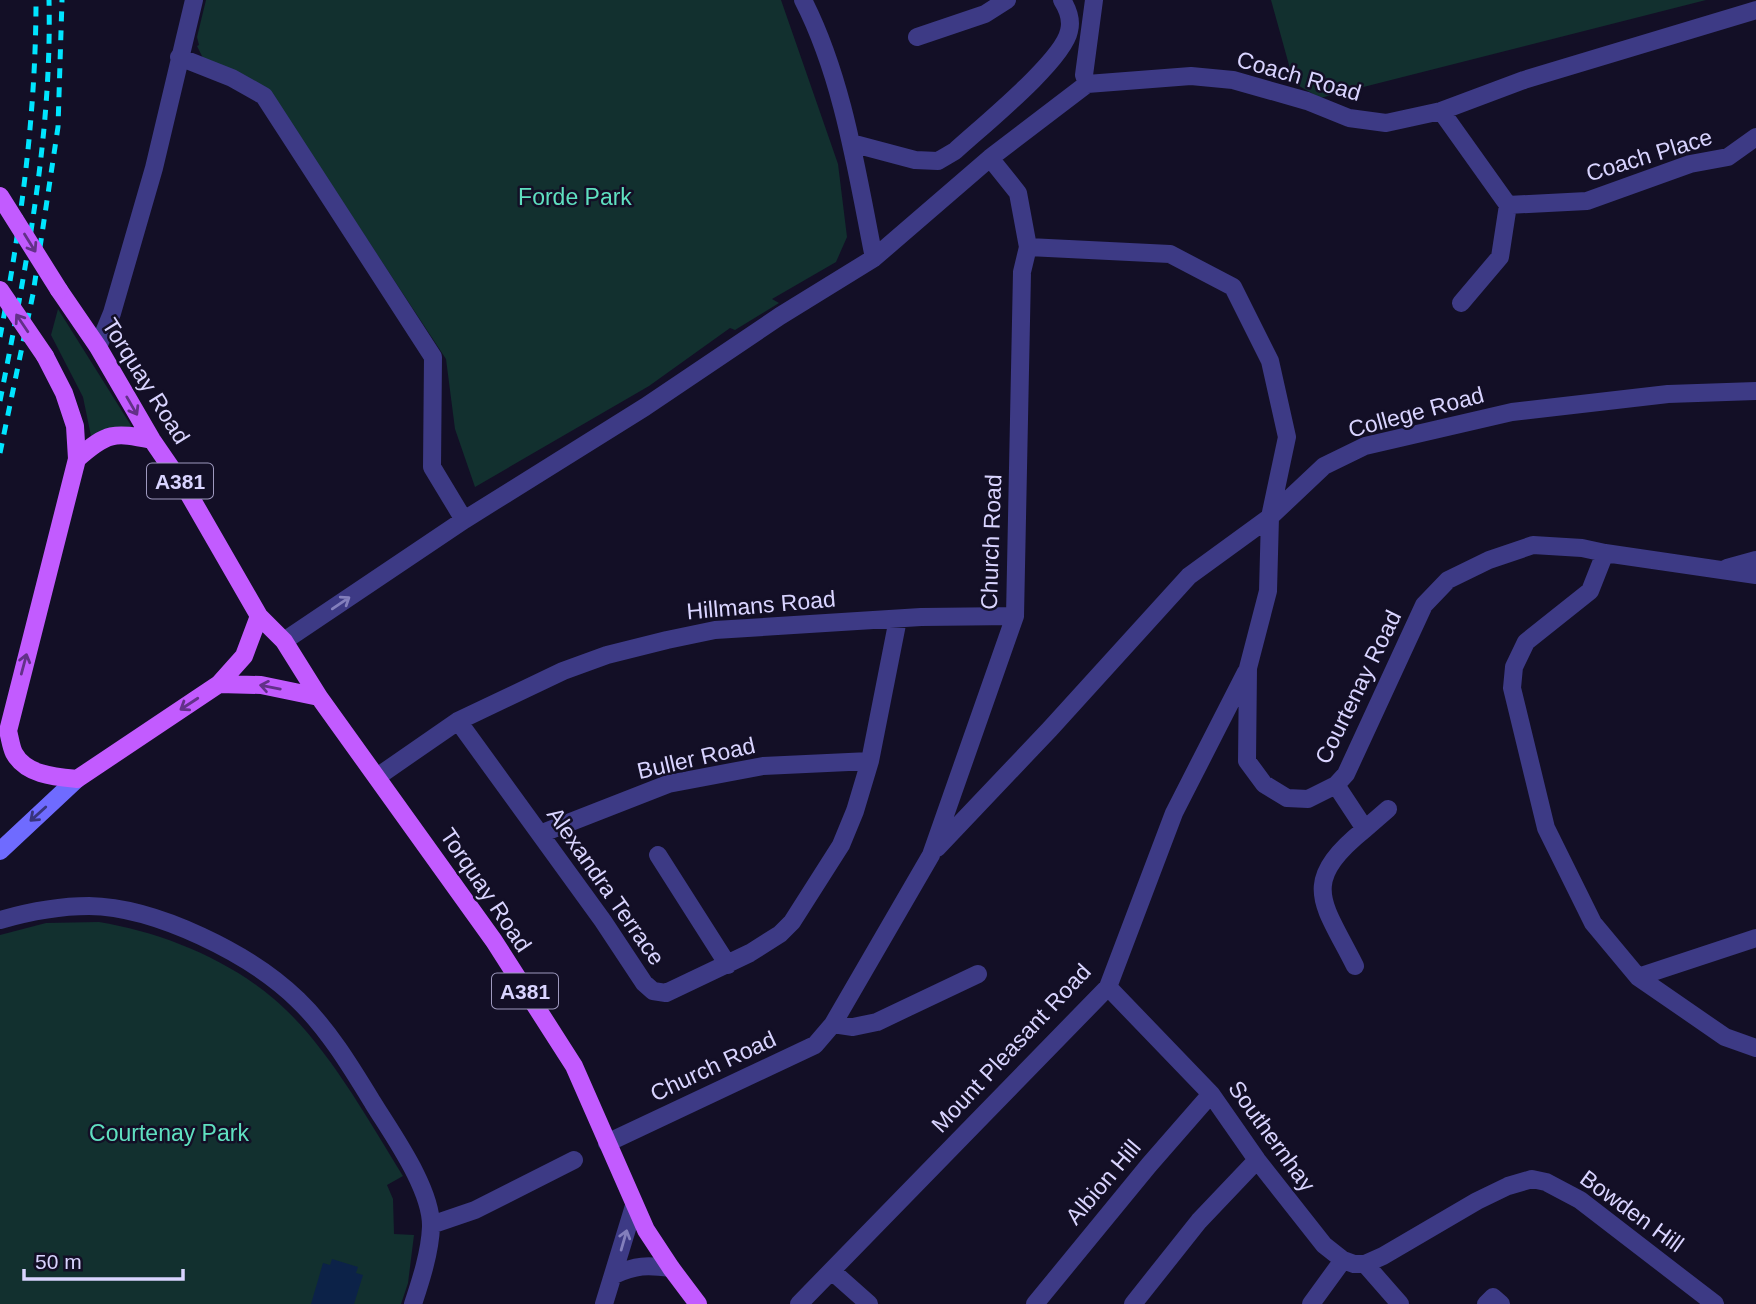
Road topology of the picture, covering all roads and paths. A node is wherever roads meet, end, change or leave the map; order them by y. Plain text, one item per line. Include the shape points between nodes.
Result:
1 (194, 0) edge
2 (803, 0) edge
3 (1007, 0) edge
4 (1062, 0) edge
5 (1094, 0) edge
6 (1756, 10) edge
7 (917, 37) dead end
8 (179, 57) junction
9 (1087, 84) junction
10 (1441, 111) junction
11 (1756, 137) edge
12 (851, 143) junction
13 (990, 158) junction
14 (0, 196) edge
15 (1508, 205) junction
16 (1028, 247) junction
17 (874, 257) junction
18 (0, 290) edge
19 (1461, 303) dead end
20 (98, 347) junction
21 (1756, 391) edge
22 (152, 440) junction
23 (77, 459) junction
24 (1270, 517) junction
25 (464, 520) junction
26 (1605, 553) junction
27 (1756, 560) edge
28 (1720, 570) junction
29 (1756, 575) edge
30 (259, 615) junction
31 (1015, 616) junction
32 (898, 619) junction
33 (284, 641) junction
34 (1248, 668) junction
35 (219, 684) junction
36 (319, 697) junction
37 (458, 720) junction
38 (4, 738) edge
39 (870, 761) junction
40 (377, 776) junction
41 (77, 779) junction
42 (1336, 785) junction
43 (1388, 809) dead end
44 (1364, 829) junction
45 (540, 834) junction
46 (0, 850) edge
47 (658, 855) dead end
48 (931, 855) junction
49 (9, 918) edge
50 (1756, 938) edge
51 (728, 965) junction
52 (1355, 966) dead end
53 (978, 974) dead end
54 (1638, 977) junction
55 (1108, 987) junction
56 (833, 1024) junction
57 (1756, 1048) edge
58 (1211, 1094) junction
59 (607, 1143) junction
60 (573, 1160) dead end
61 (1257, 1160) junction
62 (634, 1206) junction
63 (431, 1225) junction
64 (1343, 1260) junction
65 (1365, 1264) junction
66 (671, 1268) junction
67 (833, 1272) junction
68 (614, 1275) junction
69 (413, 1304) edge
70 (604, 1304) edge
71 (698, 1304) edge
72 (799, 1304) edge
73 (869, 1304) edge
74 (1035, 1304) edge
75 (1133, 1304) edge
76 (1311, 1304) edge
77 (1400, 1304) edge
78 (1715, 1304) edge

1 - 8 street
2 - 12 street via 832,74
3 - 7 street via 985,13
4 - 12 street via 1069,14 1069,31 1055,58 955,151 938,161 915,160
5 - 9 street via 1084,75
6 - 10 street, Coach Road via 1524,80
8 - 20 street via 154,168
8 - 25 street via 264,96 433,357 432,467
9 - 10 street, Coach Road via 1191,76 1233,80 1349,118 1387,123
9 - 13 street
10 - 15 street
11 - 15 street, Coach Place via 1728,157 1690,164 1587,201
12 - 17 street
13 - 16 street, Church Road via 1018,193
13 - 17 street
14 -> 20 main road, Torquay Road / A381, bridge
15 - 19 street via 1500,257
16 - 24 street via 1170,254 1233,287 1270,361 1287,437
16 - 31 street, Church Road via 1022,272
17 - 25 street
23 -> 18 main road, bridge via 75,426 64,393
20 -> 22 main road, Torquay Road / A381
21 - 24 street, College Road via 1668,394 1512,412 1365,446 1324,466
22 - 23 main road, A381 via 122,434 98,440
22 - 30 main road, Torquay Road / A381
38 -> 23 main road
24 - 34 street, Courtenay Road via 1268,591
24 - 48 street via 1189,576
33 -> 25 street
26 - 28 street, Courtenay Road
26 - 42 street, Courtenay Road via 1533,545 1448,580 1424,606 1346,774
26 - 54 street via 1590,591 1526,642 1514,667 1512,688 1546,828 1592,923
27 - 28 street
28 - 29 street, Courtenay Road
30 - 33 main road, Torquay Road / A381
30 - 35 main road via 244,656
31 - 32 street, Hillmans Road
31 - 48 street, Church Road
32 - 37 street, Hillmans Road via 715,630 667,639 563,671
32 - 39 street, Alexandra Terrace
33 - 36 main road, Torquay Road / A381
34 - 42 street, Courtenay Road via 1247,761 1264,784 1287,798 1308,799
34 - 55 street, Mount Pleasant Road via 1174,813
36 -> 35 main road via 261,685
35 -> 41 main road
36 - 40 main road, Torquay Road / A381
37 - 40 street, Hillmans Road
37 - 45 street, Alexandra Terrace
38 - 41 main road via 26,766 50,777
39 - 45 street, Buller Road via 763,766 668,785
39 - 51 street, Alexandra Terrace via 841,845 792,922
40 - 59 main road, Torquay Road / A381 via 494,941 574,1066
41 -> 46 main road
42 - 44 street
43 - 44 street
44 - 52 street via 1329,865 1321,899
45 - 51 street, Alexandra Terrace via 653,992 666,993
47 - 51 street
48 - 56 street, Church Road
49 - 63 street via 89,906 122,910 218,944 268,973 300,1001 355,1073 419,1183
50 - 54 street
53 - 56 street via 877,1022 853,1027
54 - 57 street via 1725,1037
55 - 58 street, Southernhay
55 - 67 street, Mount Pleasant Road
56 - 59 street, Church Road via 814,1045
58 - 61 street, Southernhay
58 - 74 street, Albion Hill
59 - 62 main road, Torquay Road / A381
60 - 63 street via 475,1210
61 - 64 street, Southernhay via 1324,1245
61 - 75 street via 1199,1221
62 - 66 main road, Torquay Road / A381
68 -> 62 street
63 - 69 street
64 - 65 street
64 - 76 street
65 - 77 street
65 - 78 street, Bowden Hill via 1477,1201 1532,1179 1580,1200
66 - 68 street via 644,1265
66 - 71 main road, Torquay Road / A381
67 - 72 street, Mount Pleasant Road
67 - 73 street
68 - 70 street

